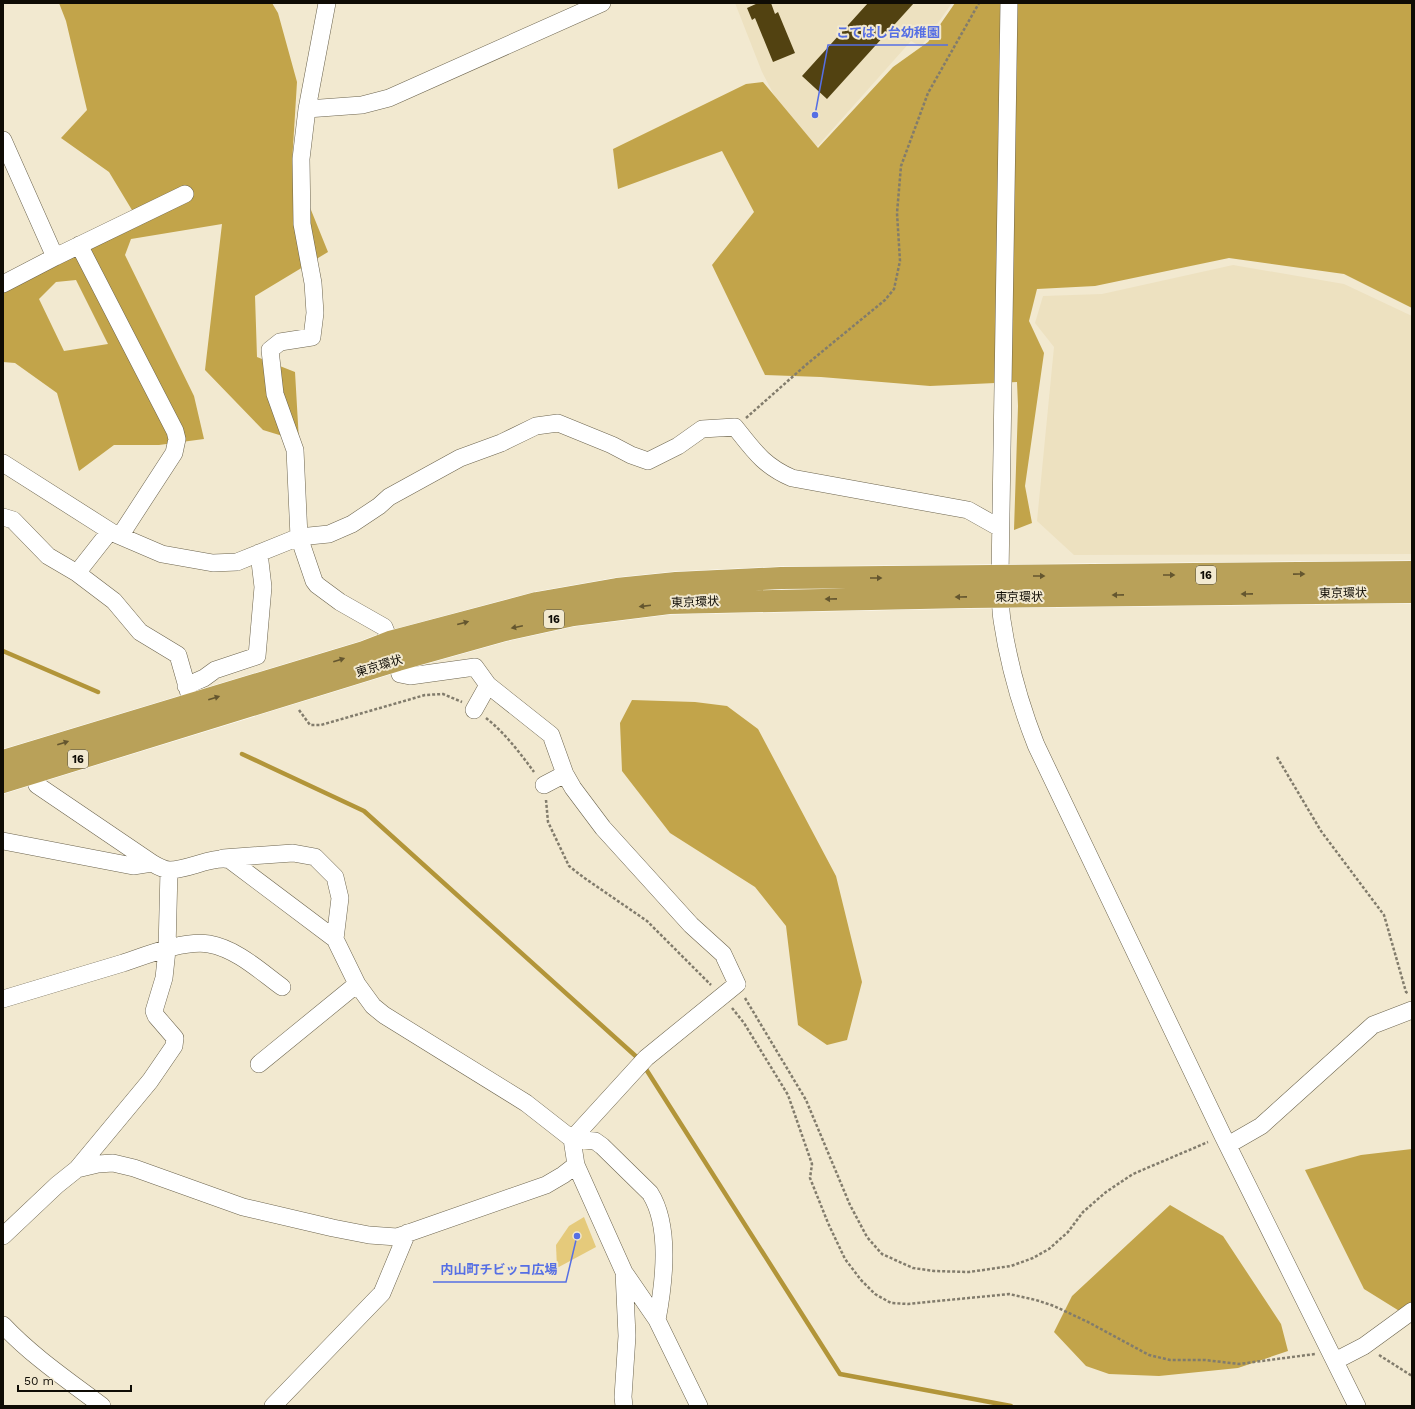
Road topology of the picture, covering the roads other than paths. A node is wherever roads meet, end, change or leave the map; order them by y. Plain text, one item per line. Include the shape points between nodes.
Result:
1 (327, 3) edge
2 (602, 3) edge
3 (1009, 3) edge
4 (307, 110) junction
5 (3, 140) edge
6 (185, 194) dead end
7 (79, 245) junction
8 (55, 257) junction
9 (3, 284) edge
10 (3, 463) edge
11 (3, 517) edge
12 (1000, 528) junction
13 (115, 534) junction
14 (299, 537) junction
15 (259, 552) junction
16 (1412, 572) edge
17 (77, 573) junction
18 (1000, 587) junction
19 (1412, 592) edge
20 (393, 652) junction
21 (488, 685) junction
22 (189, 695) junction
23 (474, 710) road end
24 (3, 761) edge
25 (29, 763) junction
26 (565, 774) junction
27 (3, 782) edge
28 (544, 785) road end
29 (3, 841) edge
30 (223, 858) junction
31 (152, 863) junction
32 (168, 870) junction
33 (335, 939) junction
34 (167, 950) junction
35 (357, 984) junction
36 (282, 987) dead end
37 (3, 999) edge
38 (1412, 1010) edge
39 (259, 1064) dead end
40 (572, 1139) junction
41 (1226, 1140) junction
42 (576, 1164) junction
43 (77, 1169) junction
44 (407, 1233) junction
45 (3, 1236) edge
46 (624, 1272) junction
47 (1412, 1311) edge
48 (657, 1320) junction
49 (3, 1325) edge
50 (1333, 1356) junction
51 (102, 1406) edge
52 (273, 1406) edge
53 (624, 1406) edge
54 (699, 1406) edge
55 (1357, 1406) edge

1 - 4 street
2 - 4 street via 388,98 362,105
3 - 12 street
4 - 14 street via 301,159 302,224 313,282 315,312 312,337 280,342 270,350 275,394 295,450
5 - 8 street
6 - 7 street
7 - 8 street
7 - 13 street via 177,439 174,453
8 - 9 street
10 - 13 street
11 - 17 street via 13,520 48,556
12 - 14 street via 968,510 792,478 763,461 735,427 702,430 648,461 558,423 536,426 460,458 329,534
12 - 18 street
13 - 15 street via 162,554 213,563 237,562
13 - 17 street
14 - 15 street
14 - 20 street via 317,585 340,602 384,627
15 - 22 street via 263,587 257,656 215,670
18 -> 16 highway, 東京環状 / 16
17 - 22 street via 114,601 140,632 178,655
19 -> 18 highway, 東京環状 / 16
18 - 20 highway, 東京環状 / 16 via 669,603 573,615
18 - 41 street via 1007,647 1027,722
20 - 21 street via 400,674 410,676 476,667
22 -> 20 highway, 東京環状 / 16 via 364,652
20 - 25 highway, 東京環状 / 16
21 - 23 street
21 - 26 street via 551,736
25 -> 22 highway, 東京環状 / 16
24 - 25 highway, 東京環状 / 16
25 - 27 highway, 東京環状 / 16
25 - 31 street via 36,785
26 - 28 street
26 - 40 street via 603,828 691,925 723,954 737,984 641,1062
29 - 31 street via 133,866
30 - 32 street via 187,868
30 - 33 street via 230,860
30 - 33 street via 293,852 315,858 335,877 340,898
31 - 32 street
32 - 34 street
33 - 35 street
34 - 36 street via 193,943 210,944 233,952
34 - 37 street
34 - 43 street via 164,978 154,1011 175,1038 174,1046 150,1081
35 - 39 street
35 - 40 street via 373,1006 384,1015 526,1103
38 - 41 street via 1373,1025 1261,1126
40 - 42 street
40 - 48 street via 595,1141 602,1146 654,1199 663,1238 664,1279
41 - 50 street
42 - 44 street via 546,1185
42 - 46 street
43 - 44 street via 113,1163 243,1207 369,1235 397,1237
43 - 45 street
44 - 52 street via 382,1293
46 - 48 street
46 - 53 street via 627,1336
47 - 50 street via 1364,1346
48 - 54 street
49 - 51 street via 51,1368
50 - 55 street

